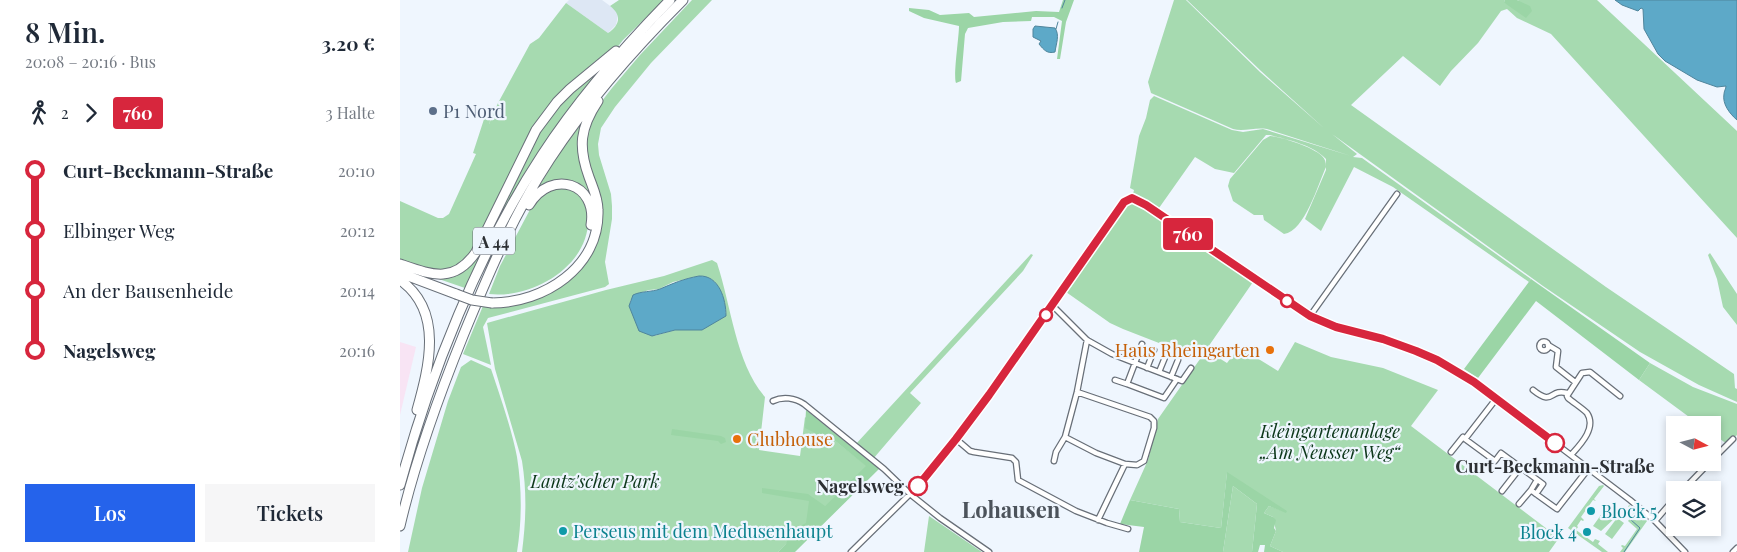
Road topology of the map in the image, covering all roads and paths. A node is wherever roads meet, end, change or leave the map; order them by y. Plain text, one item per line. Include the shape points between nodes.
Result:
1 (670, 0) edge
2 (683, 0) edge
3 (636, 36) junction
4 (632, 54) junction
5 (1397, 194) dead end
6 (400, 264) edge
7 (492, 264) junction
8 (413, 268) junction
9 (400, 273) edge
10 (400, 280) edge
11 (457, 292) junction
12 (493, 300) junction
13 (1052, 305) junction
14 (1310, 316) junction
15 (1087, 340) junction
16 (1142, 344) dead end
17 (1548, 345) dead end
18 (1154, 350) dead end
19 (1166, 355) dead end
20 (1178, 360) dead end
21 (1135, 363) junction
22 (1147, 368) junction
23 (1191, 368) dead end
24 (1159, 372) junction
25 (1174, 378) junction
26 (1115, 380) dead end
27 (1575, 382) junction
28 (1127, 384) junction
29 (1533, 390) dead end
30 (1077, 392) junction
31 (1567, 393) junction
32 (1620, 396) dead end
33 (1496, 399) junction
34 (773, 401) dead end
35 (1065, 437) junction
36 (956, 439) junction
37 (1466, 439) junction
38 (1734, 439) dead end
39 (1721, 451) edge
40 (1451, 452) dead end
41 (1571, 455) junction
42 (1054, 461) dead end
43 (1125, 464) junction
44 (1520, 468) junction
45 (1588, 468) junction
46 (1701, 471) edge
47 (403, 474) junction
48 (1537, 480) junction
49 (1692, 481) edge
50 (400, 485) edge
51 (1531, 490) junction
52 (1502, 491) dead end
53 (910, 494) junction
54 (1536, 494) junction
55 (1519, 504) dead end
56 (1666, 508) edge
57 (1098, 520) junction
58 (1655, 521) junction
59 (400, 526) edge
60 (1128, 529) dead end
61 (1737, 548) edge
62 (851, 552) edge
63 (989, 552) edge
64 (1685, 552) edge
65 (1733, 552) edge

1 - 3 highway, A 44
2 - 4 highway, A 44
3 - 8 highway via 570,89 546,116 468,263 461,270 443,274
3 - 47 highway, A 44 via 558,132 503,222 447,343
4 - 7 highway, A 44 via 587,107 549,160
4 - 12 highway via 593,109 582,138 584,163 598,210 597,227 590,247 576,268 555,286 524,300
5 - 14 street
6 - 8 highway
7 - 12 highway via 533,199 544,188 560,183 569,185 588,199 592,214 590,232 571,265 542,288
7 - 59 highway, A 44 via 442,389
8 - 11 highway
9 - 11 highway
10 - 47 highway via 422,303 430,337 426,372 405,453
11 - 12 highway, bridge via 472,300
13 - 14 street via 1124,202 1132,198
13 - 15 street
13 - 36 street
14 - 33 street via 1416,351 1469,378
15 - 21 street
15 - 30 street
16 - 21 street
17 - 27 street via 1558,351 1556,367
18 - 22 street
19 - 24 street
20 - 25 street
21 - 22 street
21 - 28 street
22 - 24 street
23 - 25 street via 1182,381
24 - 25 street
25 - 28 street via 1164,398
26 - 28 street
27 - 31 street
27 - 32 street via 1582,373 1590,372
29 - 31 street via 1543,398
30 - 35 street
30 - 43 street via 1154,421 1144,461 1138,465
31 - 41 street via 1568,398 1586,413 1590,427
33 - 37 street
33 - 41 street
34 - 53 street via 780,398 804,404
35 - 42 street
35 - 43 street
36 - 53 street
36 - 57 street via 970,451 1012,458 1021,483
37 - 40 street via 1463,437
37 - 44 street via 1495,461 1501,453
38 - 39 street
41 - 45 street
43 - 57 street
44 - 48 street
44 - 52 street
45 - 54 street via 1558,509
45 - 58 street
46 - 49 street
47 - 50 highway, A 44
48 - 51 street
48 - 54 street via 1543,484
51 - 54 street
51 - 55 street
53 - 62 street
53 - 63 street
56 - 58 street
57 - 60 street
58 - 64 street
61 - 65 street

